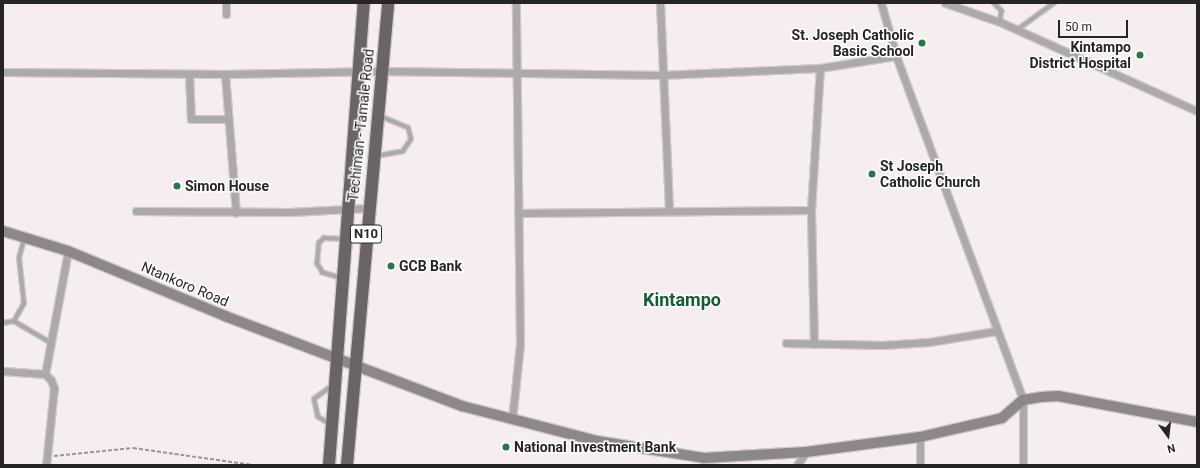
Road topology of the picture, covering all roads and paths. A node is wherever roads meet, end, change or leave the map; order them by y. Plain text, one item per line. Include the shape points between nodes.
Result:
1 (226, 3) edge
2 (364, 3) edge
3 (388, 3) edge
4 (516, 3) edge
5 (660, 3) edge
6 (882, 3) edge
7 (945, 3) edge
8 (994, 3) edge
9 (1054, 3) edge
10 (226, 14) dead end
11 (1000, 22) junction
12 (1016, 30) junction
13 (896, 56) junction
14 (820, 68) junction
15 (381, 70) junction
16 (360, 71) junction
17 (3, 72) edge
18 (189, 74) junction
19 (225, 74) junction
20 (515, 75) junction
21 (661, 75) junction
22 (1197, 111) edge
23 (377, 116) junction
24 (227, 119) junction
25 (353, 146) junction
26 (373, 151) junction
27 (368, 208) junction
28 (348, 209) junction
29 (811, 210) junction
30 (136, 211) dead end
31 (669, 212) junction
32 (236, 213) junction
33 (518, 213) junction
34 (3, 231) edge
35 (24, 237) junction
36 (347, 240) junction
37 (68, 251) junction
38 (345, 280) junction
39 (14, 321) junction
40 (3, 323) edge
41 (996, 332) junction
42 (50, 342) junction
43 (786, 343) dead end
44 (814, 344) junction
45 (338, 360) junction
46 (356, 366) junction
47 (3, 371) edge
48 (45, 374) junction
49 (337, 384) junction
50 (1023, 400) junction
51 (512, 420) junction
52 (1197, 422) edge
53 (333, 426) junction
54 (920, 437) junction
55 (806, 452) junction
56 (46, 457) junction
57 (46, 465) edge
58 (253, 465) edge
59 (329, 465) edge
60 (347, 465) edge
61 (797, 465) edge
62 (920, 465) edge
63 (1023, 465) edge

1 - 10 street
2 - 16 highway, Techiman - Tamale Road / N10
3 - 15 highway, Techiman - Tamale Road / N10
4 - 20 street
5 - 21 street
6 - 13 street
7 - 11 street
8 - 11 lane via 1002,11
9 - 12 lane
11 - 12 street
12 - 22 street
13 - 14 street
13 - 41 street
14 - 21 street
14 - 29 street
15 - 16 street
15 - 20 street
15 - 23 highway, Techiman - Tamale Road / N10
16 - 19 street
16 - 25 highway, Techiman - Tamale Road / N10
17 - 18 street
18 - 19 street
18 - 24 street via 191,119
19 - 24 street
20 - 21 street
20 - 33 street
21 - 31 street
23 - 26 highway, Techiman - Tamale Road / N10
23 - 26 lane via 408,128 411,139 403,151
24 - 32 street
25 - 26 highway
25 - 28 highway, Techiman - Tamale Road / N10
26 - 27 highway, Techiman - Tamale Road / N10
27 - 28 street
27 - 46 highway, Techiman - Tamale Road / N10
28 - 32 street
28 - 36 highway, Techiman - Tamale Road / N10
29 - 31 street
29 - 44 street
30 - 32 street
31 - 33 street
33 - 51 street via 520,344
34 - 35 main road, Ntankoro Road
35 - 37 main road, Ntankoro Road
35 - 39 lane via 20,258 25,299
36 - 38 highway, Techiman - Tamale Road / N10
36 - 38 lane via 324,238 318,243 317,264 323,273
37 - 42 street
37 - 45 main road, Ntankoro Road
38 - 45 highway, Techiman - Tamale Road / N10
39 - 40 lane
39 - 42 lane
41 - 44 street via 929,342
41 - 50 street
42 - 48 street
43 - 44 street
45 - 46 main road, Ntankoro Road
45 - 49 highway, Techiman - Tamale Road / N10
46 - 51 main road, Ntankoro Road via 462,406
46 - 60 highway, Techiman - Tamale Road / N10
47 - 48 street
48 - 56 street via 54,388
49 - 53 highway, Techiman - Tamale Road / N10
49 - 53 lane via 322,390 314,399 318,417
50 - 52 main road via 1058,396
50 - 54 main road, Ntankoro Road via 1002,418
50 - 63 street
51 - 55 main road, Ntankoro Road via 598,441 704,458
53 - 59 highway, Techiman - Tamale Road / N10
54 - 55 main road, Ntankoro Road
54 - 62 street
55 - 61 street
56 - 57 street
56 - 58 path via 133,448

